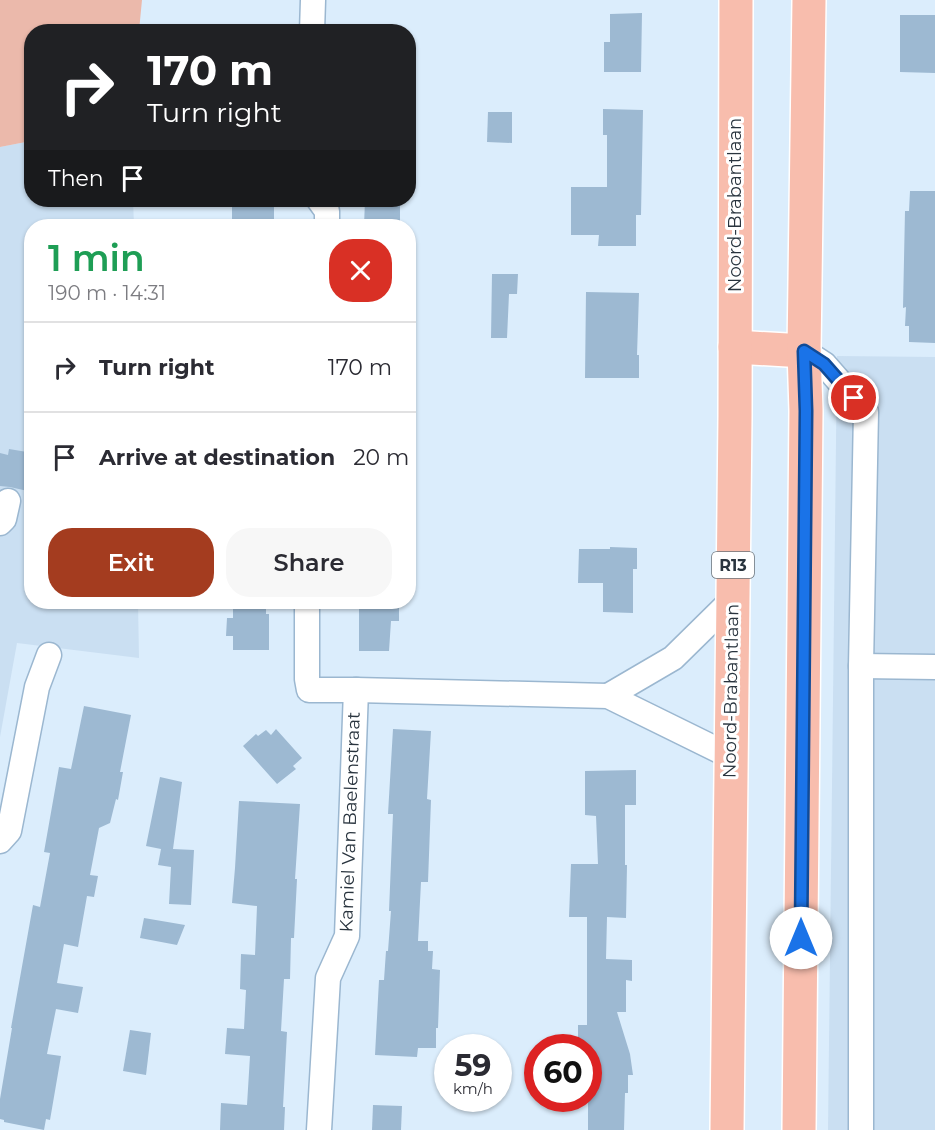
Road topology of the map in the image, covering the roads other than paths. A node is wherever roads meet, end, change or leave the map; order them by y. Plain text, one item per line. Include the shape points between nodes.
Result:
1 (313, 0) edge
2 (736, 0) edge
3 (809, 0) edge
4 (312, 24) edge
5 (735, 347) junction
6 (804, 351) junction
7 (732, 600) junction
8 (307, 609) edge
9 (49, 655) dead end
10 (861, 666) junction
11 (935, 667) edge
12 (356, 690) junction
13 (608, 696) junction
14 (730, 756) junction
15 (0, 841) edge
16 (320, 1130) edge
17 (727, 1130) edge
18 (799, 1130) edge
19 (861, 1130) edge

1 - 4 street
2 - 5 main road, Noord-Brabantlaan / R13
3 - 6 main road
5 - 6 main road
5 - 7 main road, Noord-Brabantlaan / R13
6 - 10 street via 824,364 866,412
6 - 18 main road
7 - 13 street via 673,658
7 - 14 main road, Noord-Brabantlaan / R13
8 - 12 street, Kamiel Van Baelenstraat via 309,690
9 - 15 street via 37,687 9,831
10 - 11 street
10 - 19 street
12 - 13 street, Kamiel Van Baelenstraat
12 - 16 street, Kamiel Van Baelenstraat via 347,936 328,978
13 - 14 street, Kamiel Van Baelenstraat
14 - 17 main road, Noord-Brabantlaan / R13

